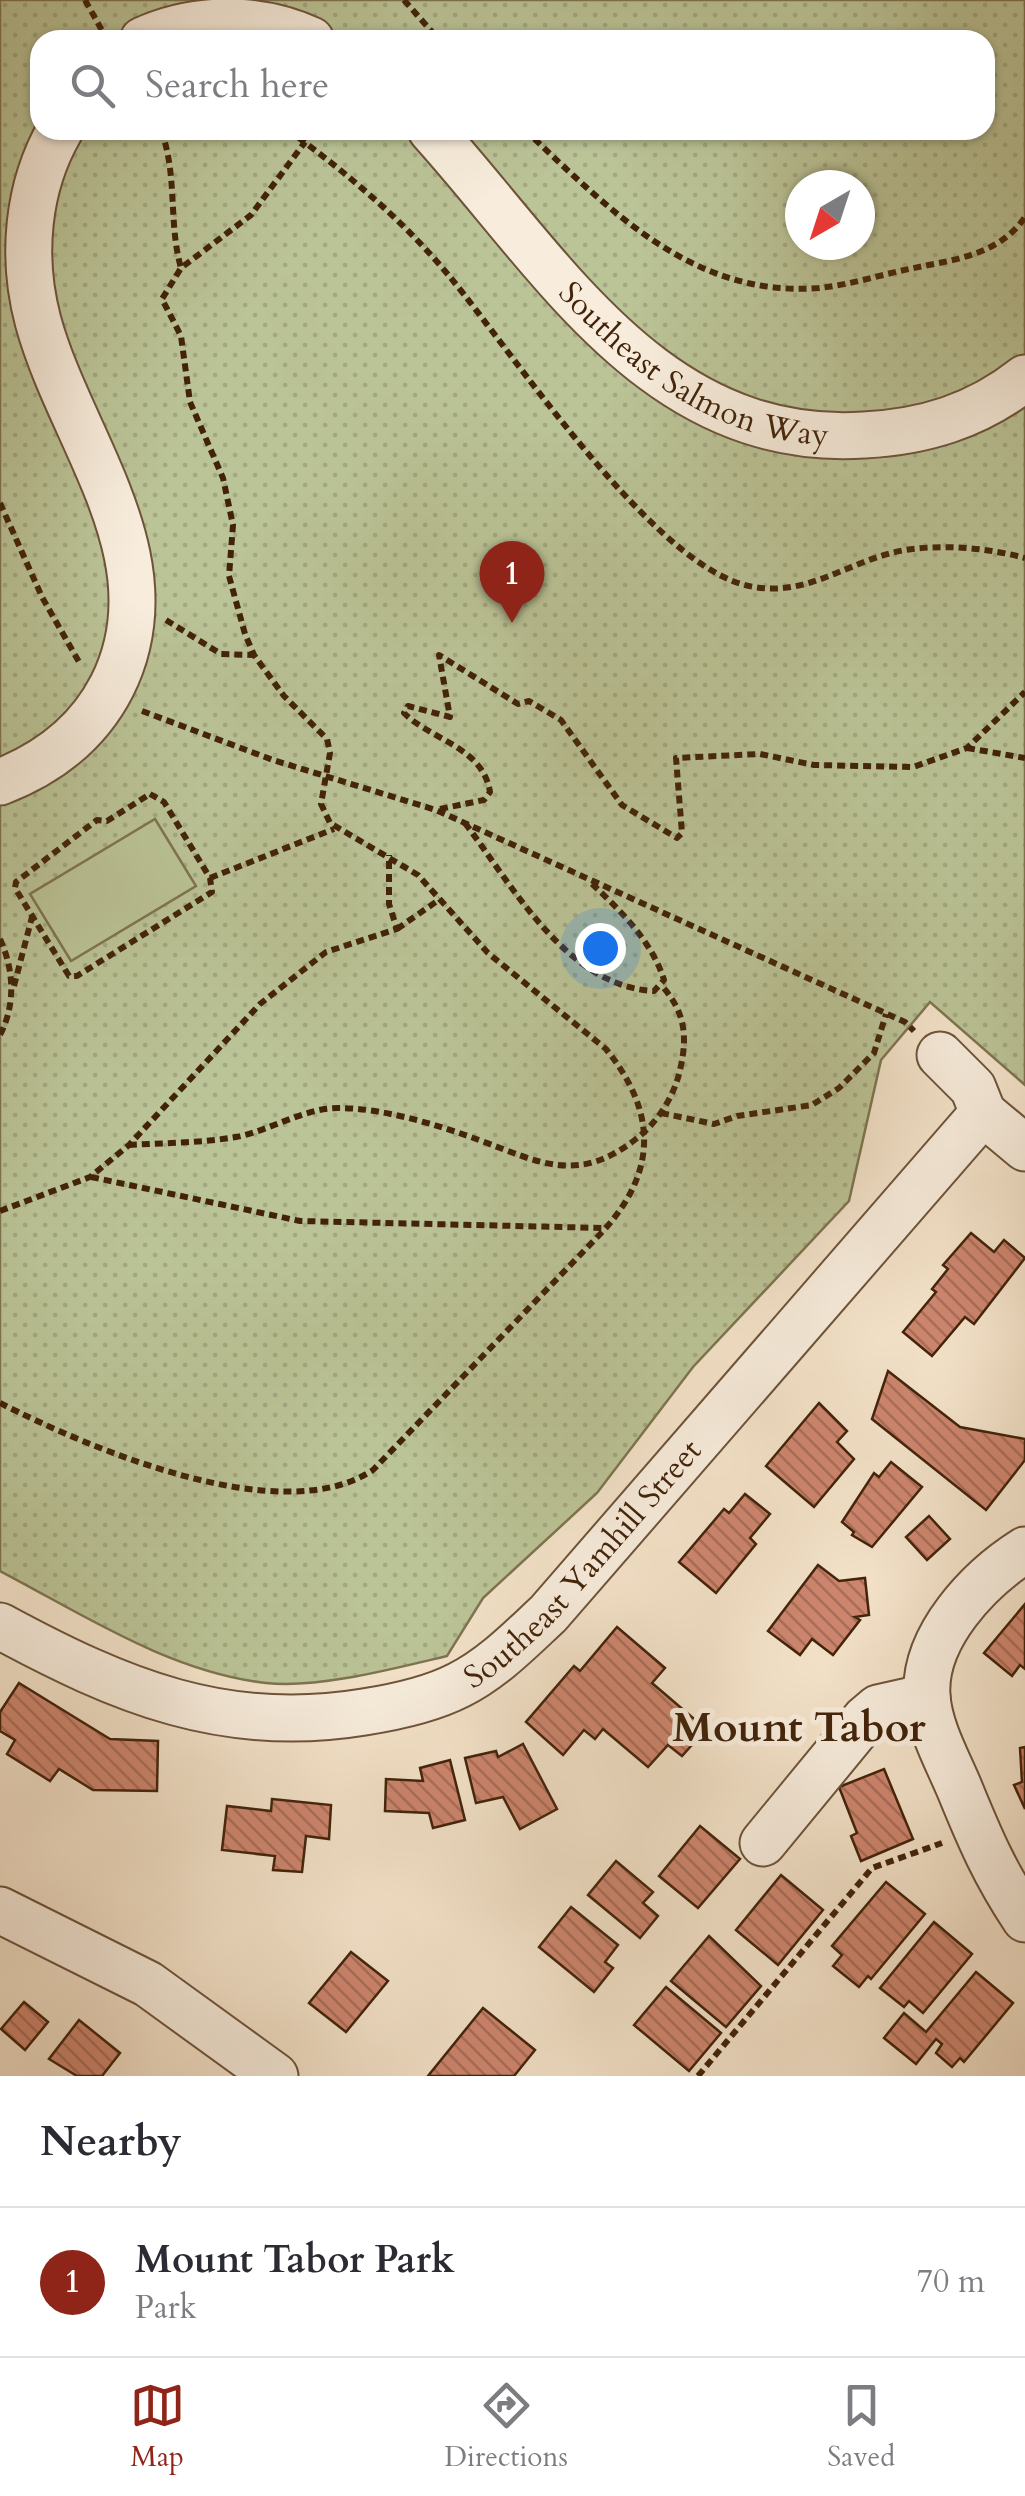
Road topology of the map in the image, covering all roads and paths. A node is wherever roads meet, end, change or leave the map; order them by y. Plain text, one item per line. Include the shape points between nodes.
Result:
1 (86, 0) edge
2 (404, 0) edge
3 (101, 30) edge
4 (173, 30) edge
5 (281, 30) edge
6 (430, 30) edge
7 (55, 140) edge
8 (164, 140) edge
9 (303, 140) edge
10 (440, 140) edge
11 (536, 140) edge
12 (306, 142) junction
13 (1025, 217) edge
14 (181, 268) junction
15 (1025, 378) edge
16 (0, 503) edge
17 (1025, 558) edge
18 (134, 617) junction
19 (254, 655) junction
20 (1025, 692) edge
21 (106, 696) junction
22 (967, 748) junction
23 (1025, 758) edge
24 (326, 775) junction
25 (0, 782) edge
26 (436, 810) junction
27 (464, 822) junction
28 (334, 828) junction
29 (388, 855) junction
30 (584, 877) junction
31 (210, 878) junction
32 (440, 899) junction
33 (32, 917) junction
34 (397, 929) junction
35 (0, 939) edge
36 (662, 986) junction
37 (12, 992) junction
38 (886, 1014) junction
39 (0, 1036) edge
40 (940, 1055) joint
41 (661, 1113) junction
42 (983, 1113) junction
43 (646, 1131) junction
44 (129, 1145) junction
45 (1025, 1148) edge
46 (90, 1177) junction
47 (0, 1211) edge
48 (605, 1228) junction
49 (0, 1403) edge
50 (1025, 1550) edge
51 (0, 1626) edge
52 (927, 1697) junction
53 (976, 1830) junction
54 (763, 1843) dead end
55 (0, 1910) edge
56 (1025, 1918) edge
57 (274, 2076) edge
58 (698, 2076) edge

1 - 3 path
2 - 6 path
4 - 5 street via 220,22
7 - 18 street via 31,209 32,289 57,375 110,494 130,560
8 - 14 path
9 - 12 path
10 - 15 street, Southeast Salmon Way via 637,360 688,397 754,423 824,438 891,434 958,418
11 - 13 path via 650,241 705,272 762,286 823,288 970,256 1007,237
12 - 14 path via 251,215
12 - 17 path via 410,234 598,462 672,539 719,574 760,589 791,588 905,550 977,549
14 - 19 path via 164,291 163,306 181,336 190,402 223,478 233,525 229,576
16 - 21 path via 70,650
18 - 19 path via 165,620 221,654
18 - 21 street
19 - 24 path via 327,739
20 - 22 path
21 - 24 path
21 - 25 street via 74,739
22 - 23 path
22 - 26 path via 913,767 814,765 760,754 676,758 682,833 677,838 622,805 561,720 529,702 518,704 439,656 450,718 417,706 404,713 468,754 490,792 484,800
24 - 26 path
24 - 28 path via 321,804
26 - 27 path
27 - 30 path
27 - 36 path via 568,950 618,986
28 - 29 path
28 - 31 path
29 - 32 path
29 - 34 path via 388,904
30 - 36 path via 641,936 660,966
30 - 38 path
31 - 33 path via 210,894 77,976 62,970
31 - 33 path via 164,802 150,794 107,821 97,820 17,880
32 - 34 path
32 - 43 path via 500,964 606,1050 631,1088
33 - 37 path
34 - 44 path via 326,952 286,983
35 - 37 path
36 - 41 path via 680,1006 684,1024 680,1070
37 - 39 path
38 - 40 path via 905,1022
38 - 41 path via 874,1052 812,1106 714,1124
40 - 42 street via 973,1088
41 - 43 path
42 - 45 street
42 - 51 street, Southeast Yamhill Street via 548,1614 459,1685 385,1709 327,1718 223,1715 158,1700
43 - 44 path via 605,1158 560,1167 425,1125 336,1108 237,1137
43 - 48 path via 635,1188
44 - 46 path
46 - 47 path
46 - 48 path via 300,1221
48 - 49 path via 373,1470 342,1486 291,1492 184,1474 80,1440
50 - 52 street via 988,1578 943,1635
52 - 53 street
52 - 54 street via 878,1708 865,1719
53 - 56 street via 991,1868
53 - 58 path via 872,1868
55 - 57 street via 148,1984

